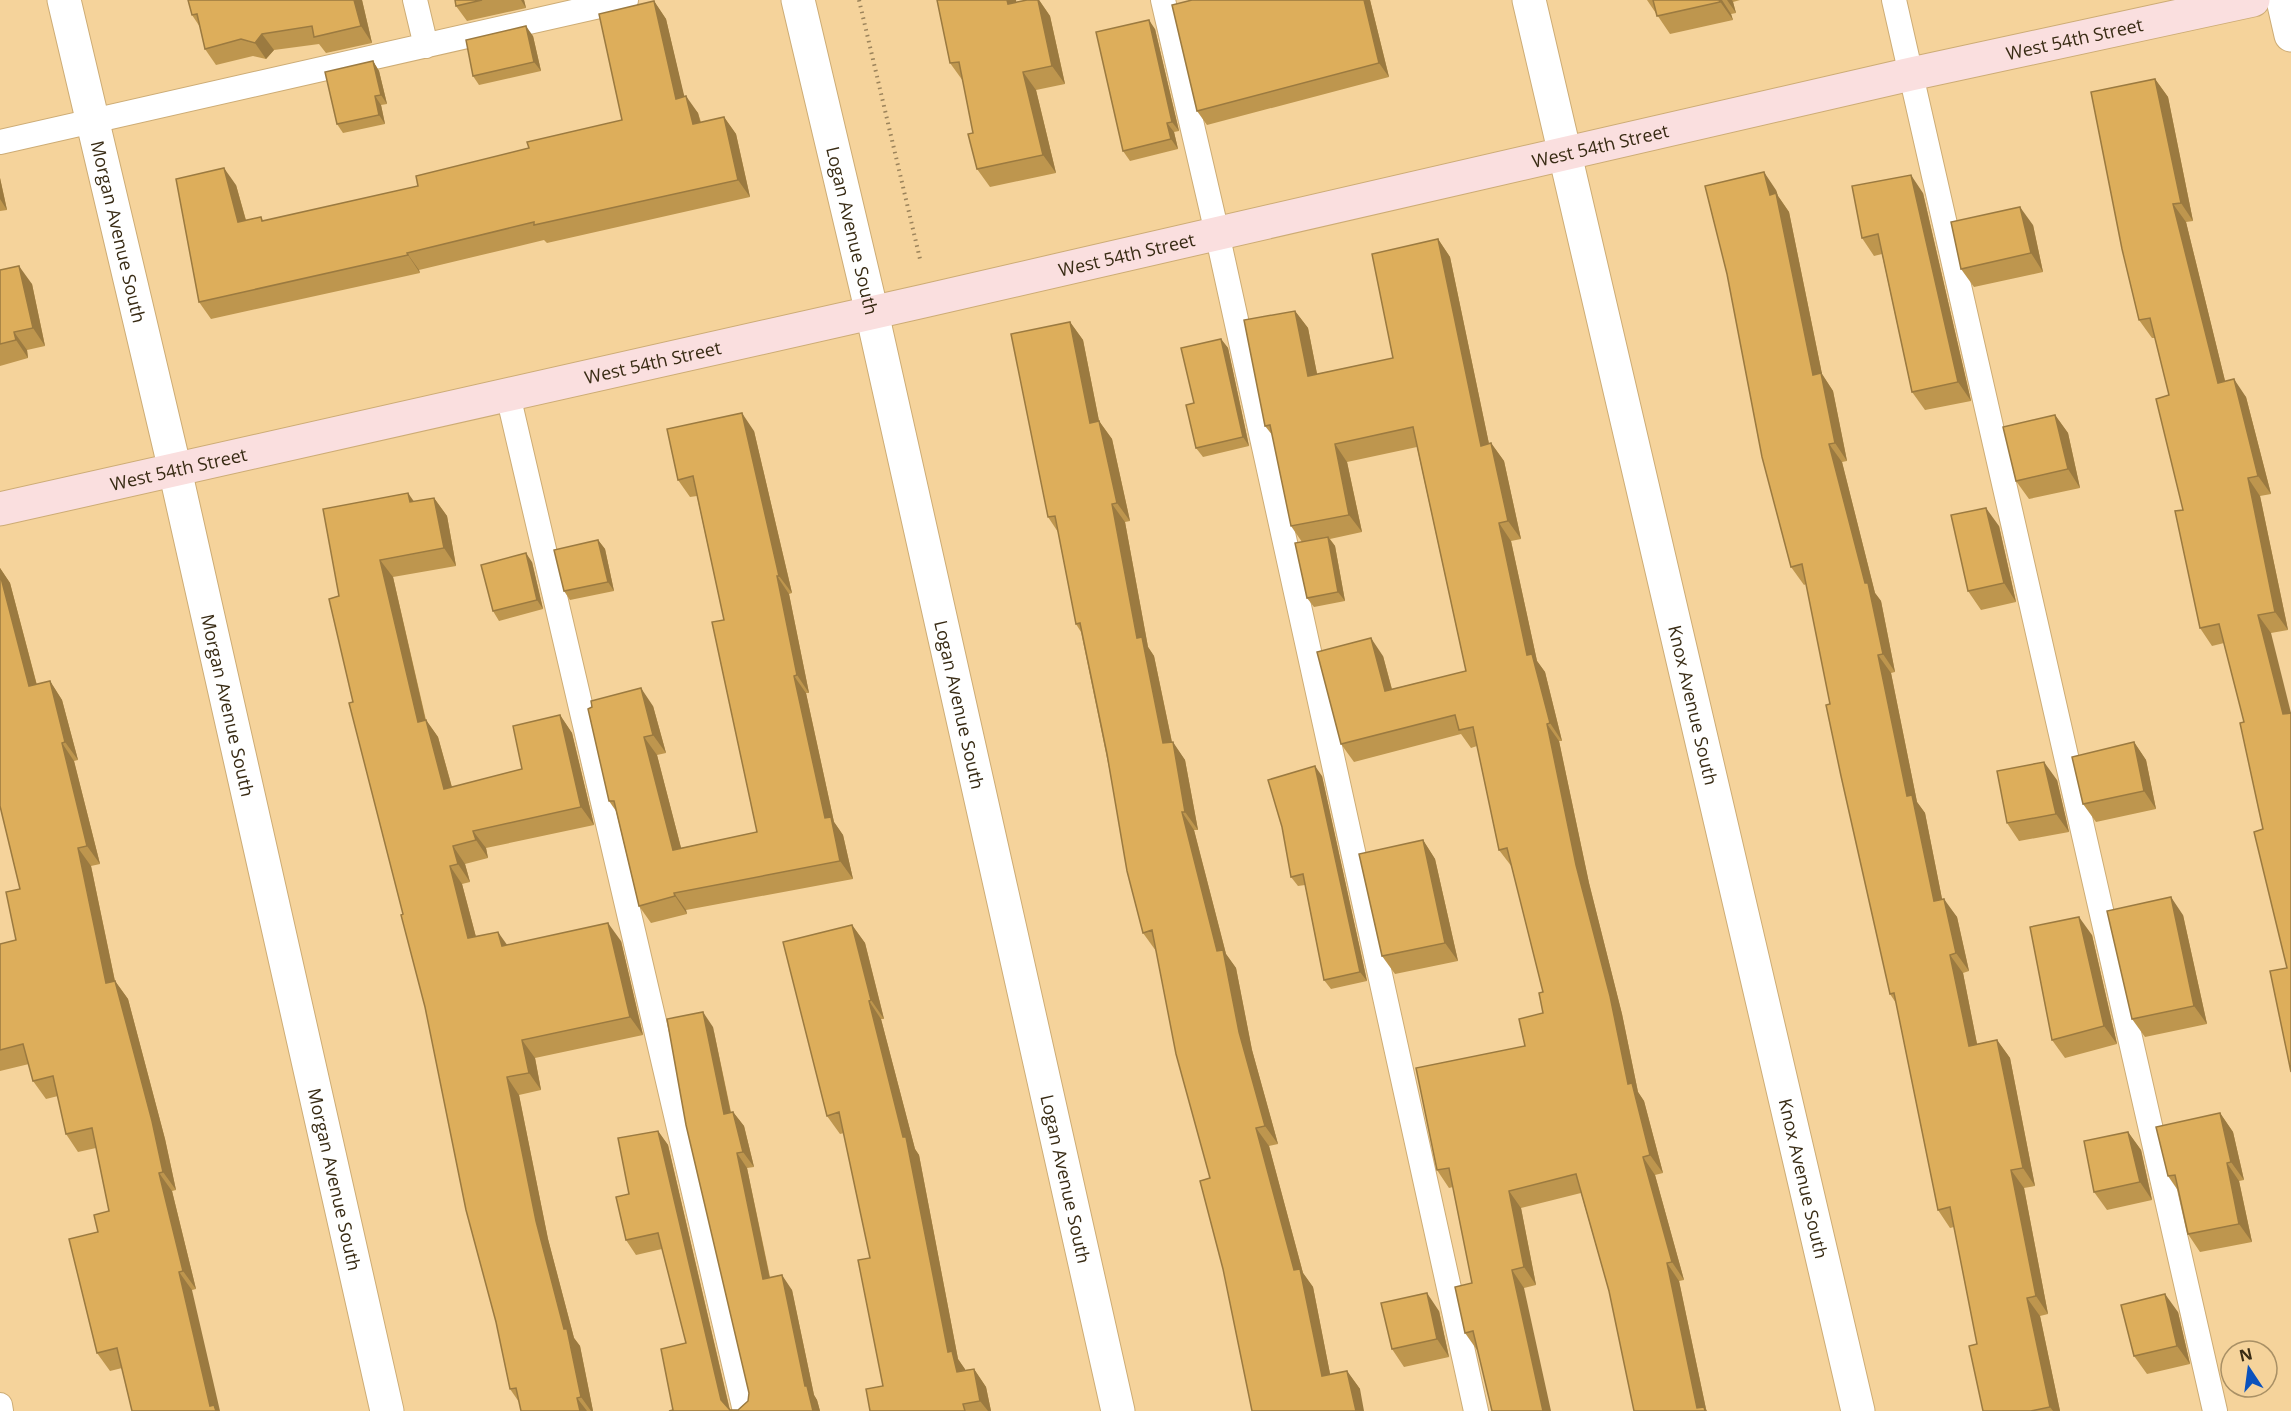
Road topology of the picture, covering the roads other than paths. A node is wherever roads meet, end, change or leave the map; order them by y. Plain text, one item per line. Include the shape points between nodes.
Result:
1 (64, 0) edge
2 (415, 0) edge
3 (626, 0) edge
4 (798, 0) edge
5 (1163, 0) edge
6 (1529, 0) edge
7 (1894, 0) edge
8 (2253, 0) edge
9 (2283, 0) edge
10 (2291, 35) edge
11 (426, 46) junction
12 (1911, 74) junction
13 (94, 122) junction
14 (0, 142) edge
15 (1565, 153) junction
16 (1217, 233) junction
17 (872, 313) junction
18 (508, 395) junction
19 (175, 470) junction
20 (0, 509) edge
21 (0, 1405) edge
22 (1, 1411) edge
23 (387, 1411) edge
24 (746, 1411) edge
25 (1118, 1411) edge
26 (1476, 1411) edge
27 (1858, 1411) edge
28 (2215, 1411) edge

1 - 13 street, Morgan Avenue South
2 - 11 lane
3 - 11 lane
4 - 17 street, Logan Avenue South
5 - 16 lane
6 - 15 street, Knox Avenue South
7 - 12 lane
8 - 12 street, West 54th Street
9 - 10 street
11 - 13 lane
12 - 15 street, West 54th Street
12 - 28 lane
13 - 14 lane
13 - 19 street, Morgan Avenue South
15 - 16 street, West 54th Street
15 - 27 street, Knox Avenue South
16 - 17 street, West 54th Street
16 - 26 lane
17 - 18 street, West 54th Street
17 - 25 street, Logan Avenue South
18 - 19 street, West 54th Street
18 - 24 lane
19 - 20 street, West 54th Street
19 - 23 street, Morgan Avenue South
21 - 22 lane

